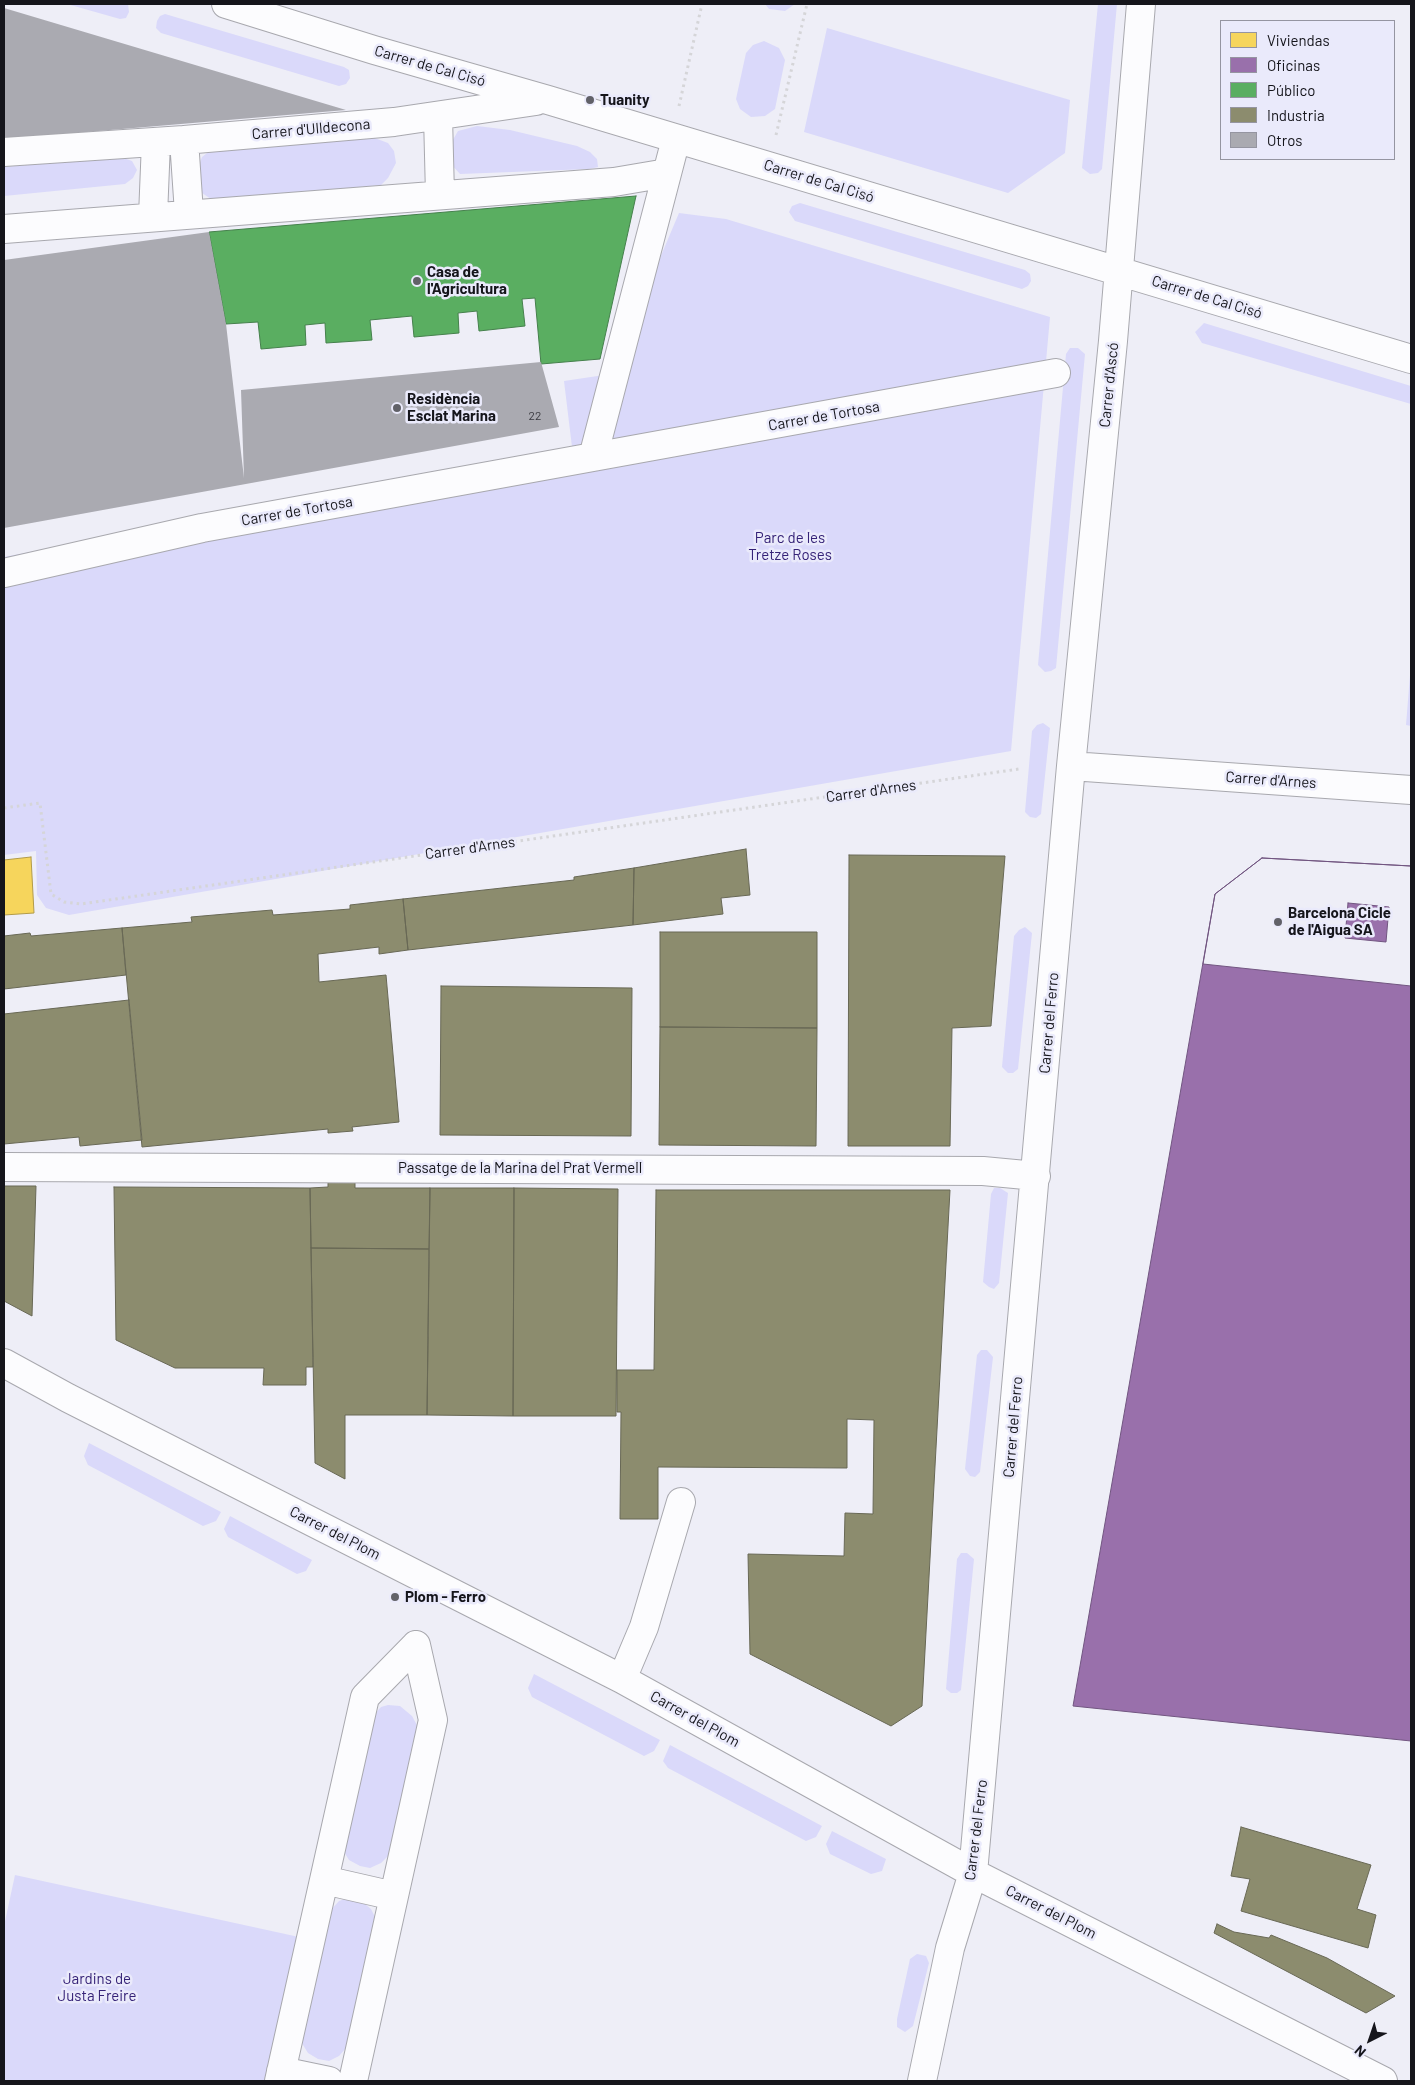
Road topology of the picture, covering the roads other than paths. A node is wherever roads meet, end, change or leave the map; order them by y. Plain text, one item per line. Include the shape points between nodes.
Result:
1 (226, 4) edge
2 (1141, 4) edge
3 (548, 100) junction
4 (438, 116) junction
5 (676, 139) junction
6 (184, 140) junction
7 (156, 142) junction
8 (4, 152) edge
9 (667, 173) junction
10 (440, 195) junction
11 (189, 213) junction
12 (154, 216) junction
13 (4, 229) edge
14 (1119, 270) junction
15 (1411, 359) edge
16 (1056, 373) dead end
17 (593, 457) junction
18 (4, 574) edge
19 (1070, 766) junction
20 (1411, 790) edge
21 (4, 1167) edge
22 (1036, 1176) junction
23 (4, 1363) edge
24 (681, 1502) dead end
25 (622, 1679) junction
26 (973, 1873) junction
27 (324, 1880) junction
28 (394, 1896) junction
29 (280, 2076) edge
30 (329, 2081) edge
31 (352, 2081) edge
32 (922, 2081) edge
33 (1383, 2081) edge

1 - 3 street, Carrer de Cal Cisó
2 - 14 street, Carrer d'Ascó
3 - 4 street, Carrer d'Ulldecona
3 - 5 street, Carrer de Cal Cisó
4 - 6 street, Carrer d'Ulldecona
4 - 10 street
5 - 9 street
5 - 14 street, Carrer de Cal Cisó
6 - 7 street, Carrer d'Ulldecona
6 - 11 street
7 - 8 street, Carrer d'Ulldecona
7 - 12 street
9 - 10 street via 614,182
9 - 17 street
10 - 11 street
11 - 12 street
12 - 13 street
14 - 15 street, Carrer de Cal Cisó
14 - 19 street, Carrer d'Ascó
16 - 17 street, Carrer de Tortosa
17 - 18 street, Carrer de Tortosa via 202,528
19 - 20 street, Carrer d'Arnes
19 - 22 street, Carrer del Ferro
21 - 22 street, Passatge de la Marina del Prat Vermell via 973,1170
22 - 26 street, Carrer del Ferro
23 - 25 street, Carrer del Plom
24 - 25 street via 644,1628
25 - 26 street, Carrer del Plom
26 - 32 street, Carrer del Ferro via 950,1948
26 - 33 street, Carrer del Plom
27 - 28 street
27 - 28 street via 365,1697 416,1645 433,1720
27 - 29 street
28 - 31 street
29 - 30 street

